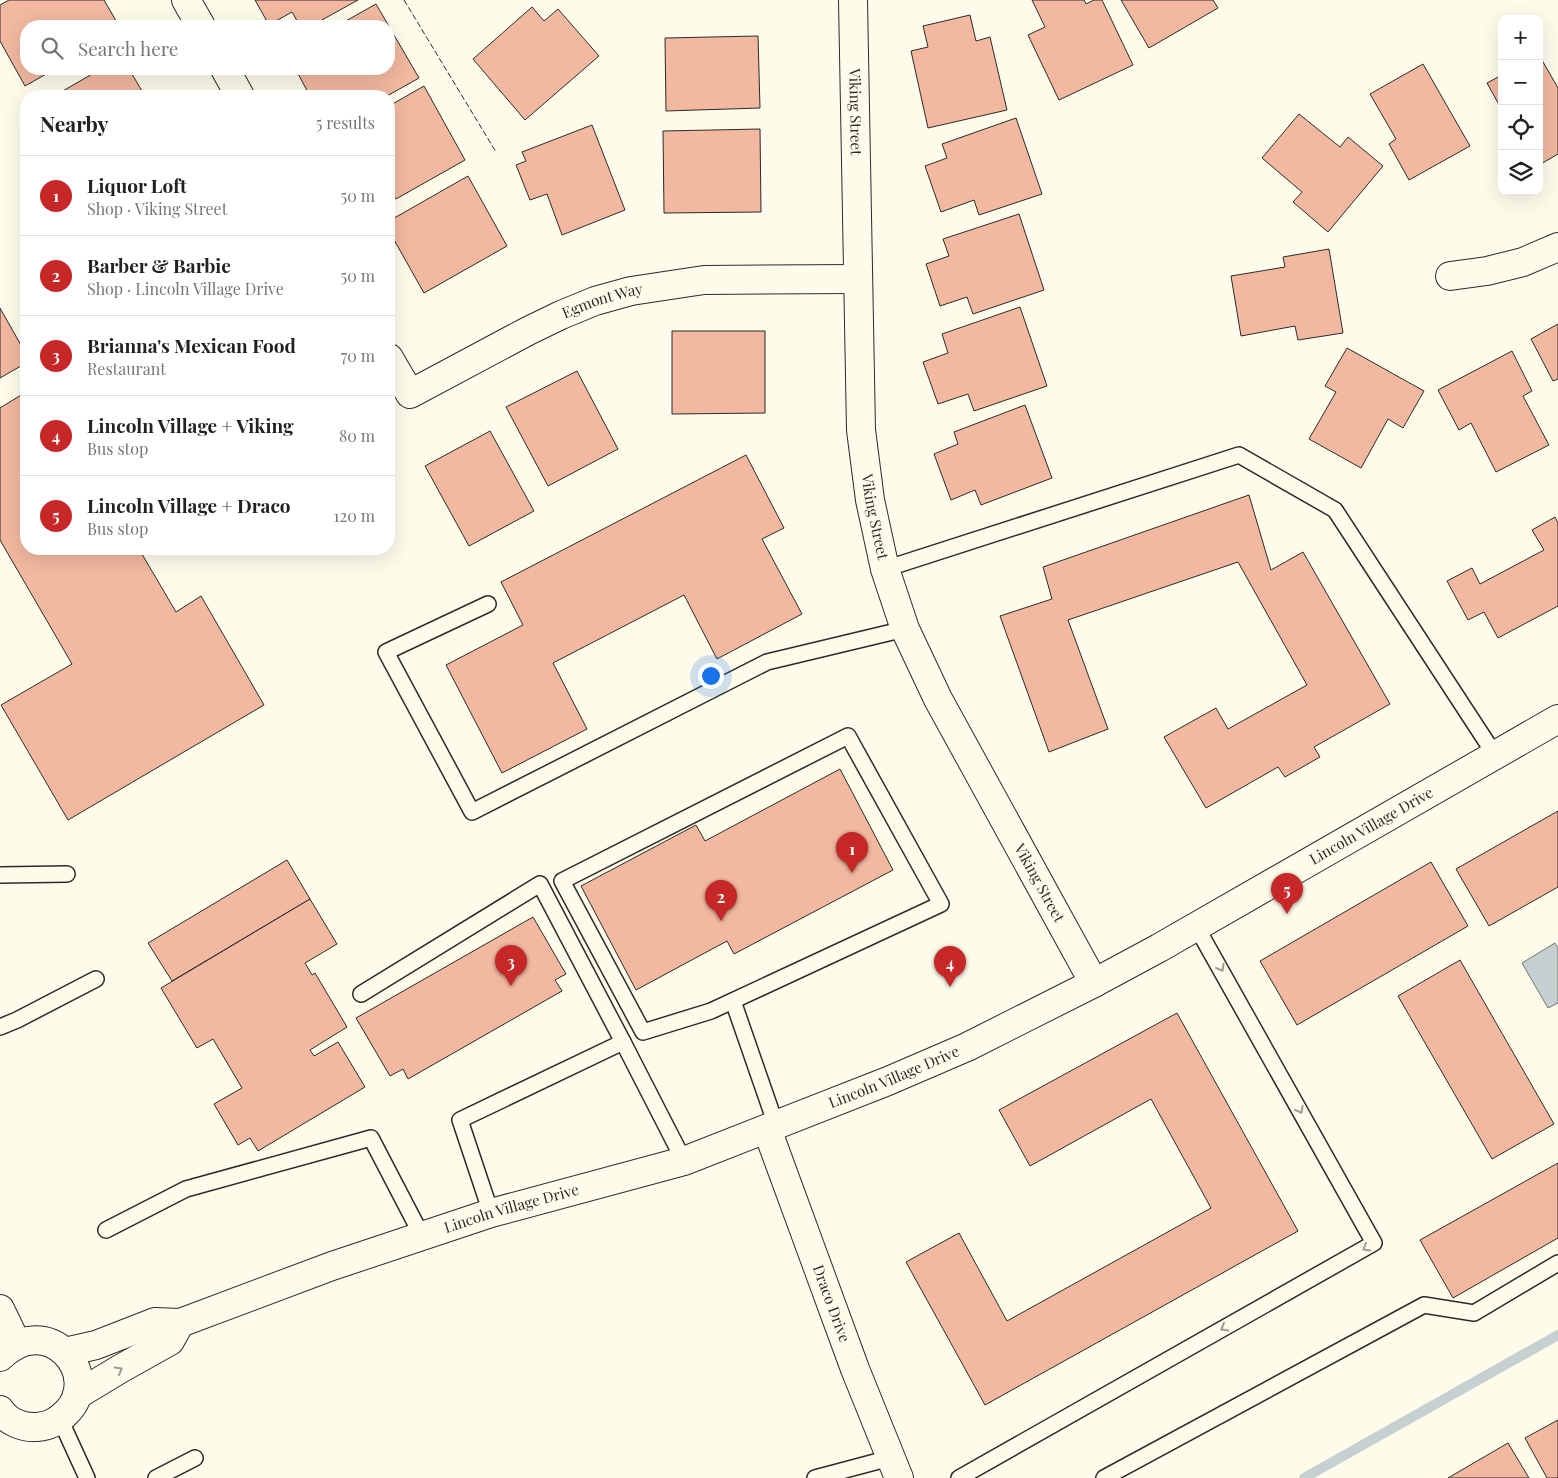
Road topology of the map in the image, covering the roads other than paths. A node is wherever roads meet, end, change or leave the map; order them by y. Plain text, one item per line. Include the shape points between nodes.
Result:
1 (186, 0) edge
2 (853, 0) edge
3 (198, 20) edge
4 (228, 75) edge
5 (237, 90) edge
6 (1558, 247) edge
7 (1450, 276) dead end
8 (858, 279) junction
9 (395, 368) edge
10 (885, 569) junction
11 (488, 604) dead end
12 (905, 629) junction
13 (1558, 719) edge
14 (1495, 755) junction
15 (67, 874) dead end
16 (0, 875) edge
17 (1196, 926) junction
18 (96, 979) dead end
19 (1094, 983) junction
20 (360, 994) dead end
21 (733, 1001) junction
22 (0, 1027) edge
23 (623, 1042) junction
24 (771, 1127) junction
25 (684, 1160) junction
26 (491, 1213) junction
27 (106, 1230) dead end
28 (422, 1236) junction
29 (1558, 1263) edge
30 (0, 1309) edge
31 (180, 1322) junction
32 (9, 1350) edge
33 (65, 1352) junction
34 (77, 1395) junction
35 (3, 1418) edge
36 (60, 1419) junction
37 (195, 1458) dead end
38 (894, 1468) edge
39 (87, 1478) edge
40 (156, 1478) edge
41 (815, 1478) edge
42 (959, 1478) edge
43 (1104, 1478) edge

1 - 3 street
2 - 8 street, Viking Street
4 - 5 street
6 - 7 street via 1523,262
8 - 9 street, Egmont Way via 704,280 631,291 561,315 410,394
8 - 10 street, Viking Street via 861,430 870,500
10 - 12 street, Viking Street
10 - 14 lane via 1239,455 1335,510
11 - 12 lane via 386,652 472,812 767,662
12 - 19 street, Viking Street via 938,699
13 - 14 street, Lincoln Village Drive
14 - 17 street, Lincoln Village Drive
15 - 16 lane
17 - 19 street, Lincoln Village Drive
17 -> 42 lane via 1374,1243
18 - 22 lane
19 - 24 street, Lincoln Village Drive via 967,1047
20 - 23 lane via 540,884
21 - 21 lane via 942,904 848,736 562,881 643,1032
21 - 24 lane
23 - 25 lane
23 - 26 lane via 460,1120
24 - 25 street, Lincoln Village Drive
24 - 38 street, Draco Drive via 855,1369
25 - 26 street, Lincoln Village Drive
26 - 28 street, Lincoln Village Drive
27 - 28 lane via 186,1189 371,1138
28 - 31 street, Lincoln Village Drive
29 - 43 lane via 1474,1313 1424,1305
30 - 32 street
31 - 33 street, Lincoln Village Drive via 155,1322 96,1345
34 -> 31 street via 170,1341
32 - 33 street via 23,1341 38,1340
33 - 34 street via 74,1365
34 - 36 street
35 - 36 street via 31,1428 46,1426
36 - 39 lane
37 - 40 lane
38 - 41 lane

